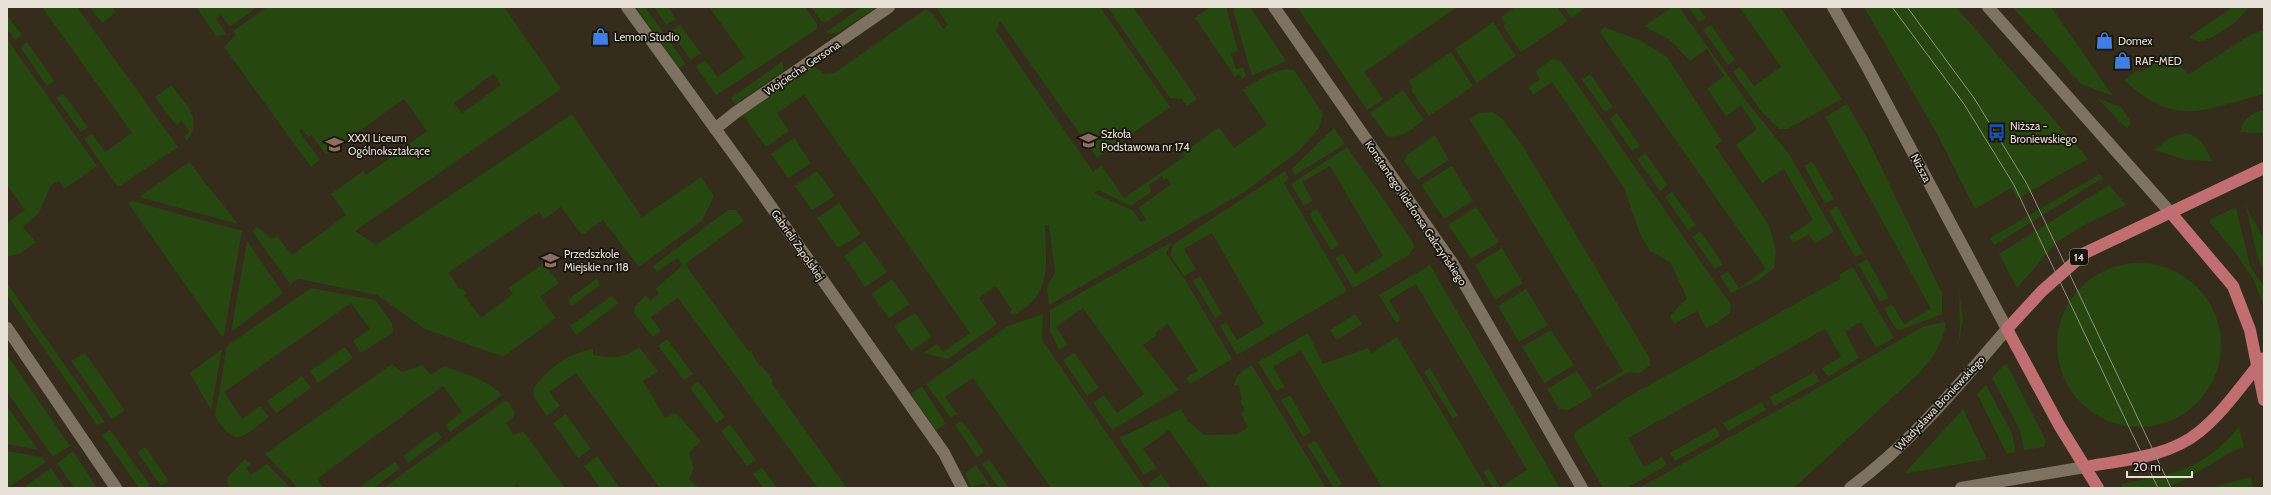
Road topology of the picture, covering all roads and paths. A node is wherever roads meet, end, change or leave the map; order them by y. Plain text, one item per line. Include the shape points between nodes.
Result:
1 (627, 7) edge
2 (889, 7) edge
3 (1274, 7) edge
4 (1833, 7) edge
5 (1988, 7) edge
6 (715, 129) junction
7 (2264, 168) edge
8 (2170, 212) junction
9 (7, 328) edge
10 (2008, 330) junction
11 (2261, 362) edge
12 (2264, 400) edge
13 (2085, 467) junction
14 (116, 488) edge
15 (962, 488) edge
16 (1582, 488) edge
17 (1850, 488) edge
18 (1961, 488) edge
19 (2098, 488) edge

1 - 6 street, Gabrieli Zapolskiej
2 - 6 street, Wojciecha Gersona
3 - 16 street, Konstantego Ildefonsa Gałczyńskiego via 1452,264
4 - 10 street, Niższa
5 - 8 street
6 - 15 street, Gabrieli Zapolskiej via 944,453
7 - 8 main road, 14
8 - 10 main road, 14 via 2107,241 2074,261
8 - 11 main road via 2232,286
9 - 14 street
10 - 13 main road via 2059,425
10 - 17 street, Władysława Broniewskiego via 1926,421 1882,464
11 - 12 main road
11 - 13 main road via 2198,433 2176,446 2155,453
13 - 18 street
13 - 19 main road

